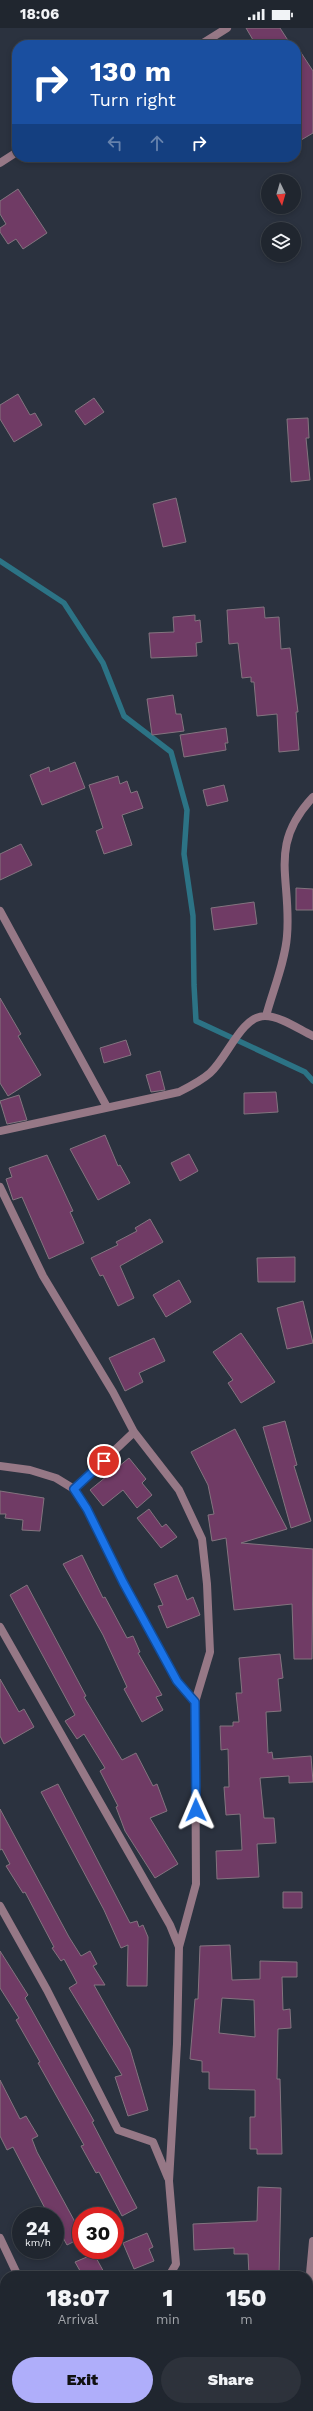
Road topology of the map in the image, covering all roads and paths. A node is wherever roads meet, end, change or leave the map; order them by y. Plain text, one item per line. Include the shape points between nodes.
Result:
1 (227, 28) edge
2 (208, 40) edge
3 (12, 155) edge
4 (0, 162) edge
5 (313, 798) edge
6 (0, 911) edge
7 (266, 1016) junction
8 (313, 1036) edge
9 (107, 1107) junction
10 (0, 1131) edge
11 (0, 1187) edge
12 (134, 1432) junction
13 (0, 1466) edge
14 (74, 1489) junction
15 (0, 1627) edge
16 (195, 1702) junction
17 (0, 1906) edge
18 (179, 1946) junction
19 (169, 2181) junction
20 (0, 2238) edge
21 (313, 2242) edge
22 (16, 2271) edge
23 (172, 2271) edge
24 (310, 2271) edge

1 - 2 street
3 - 4 street
5 - 7 street via 302,809 289,834 283,858 288,916 287,938
6 - 9 street
7 - 8 street
7 - 9 street via 252,1018 239,1032 226,1056 199,1082 179,1092
9 - 10 street
11 - 12 street via 43,1276 113,1392
12 - 14 street
12 - 16 street via 179,1490 202,1539 210,1652
13 - 14 street via 30,1470 56,1478
14 - 16 street via 87,1509 177,1681
15 - 18 street via 170,1925
16 - 18 street via 196,1884
17 - 19 street via 47,1990 118,2130 153,2142
18 - 19 street
19 - 23 street via 176,2264
20 - 22 street
21 - 24 street

